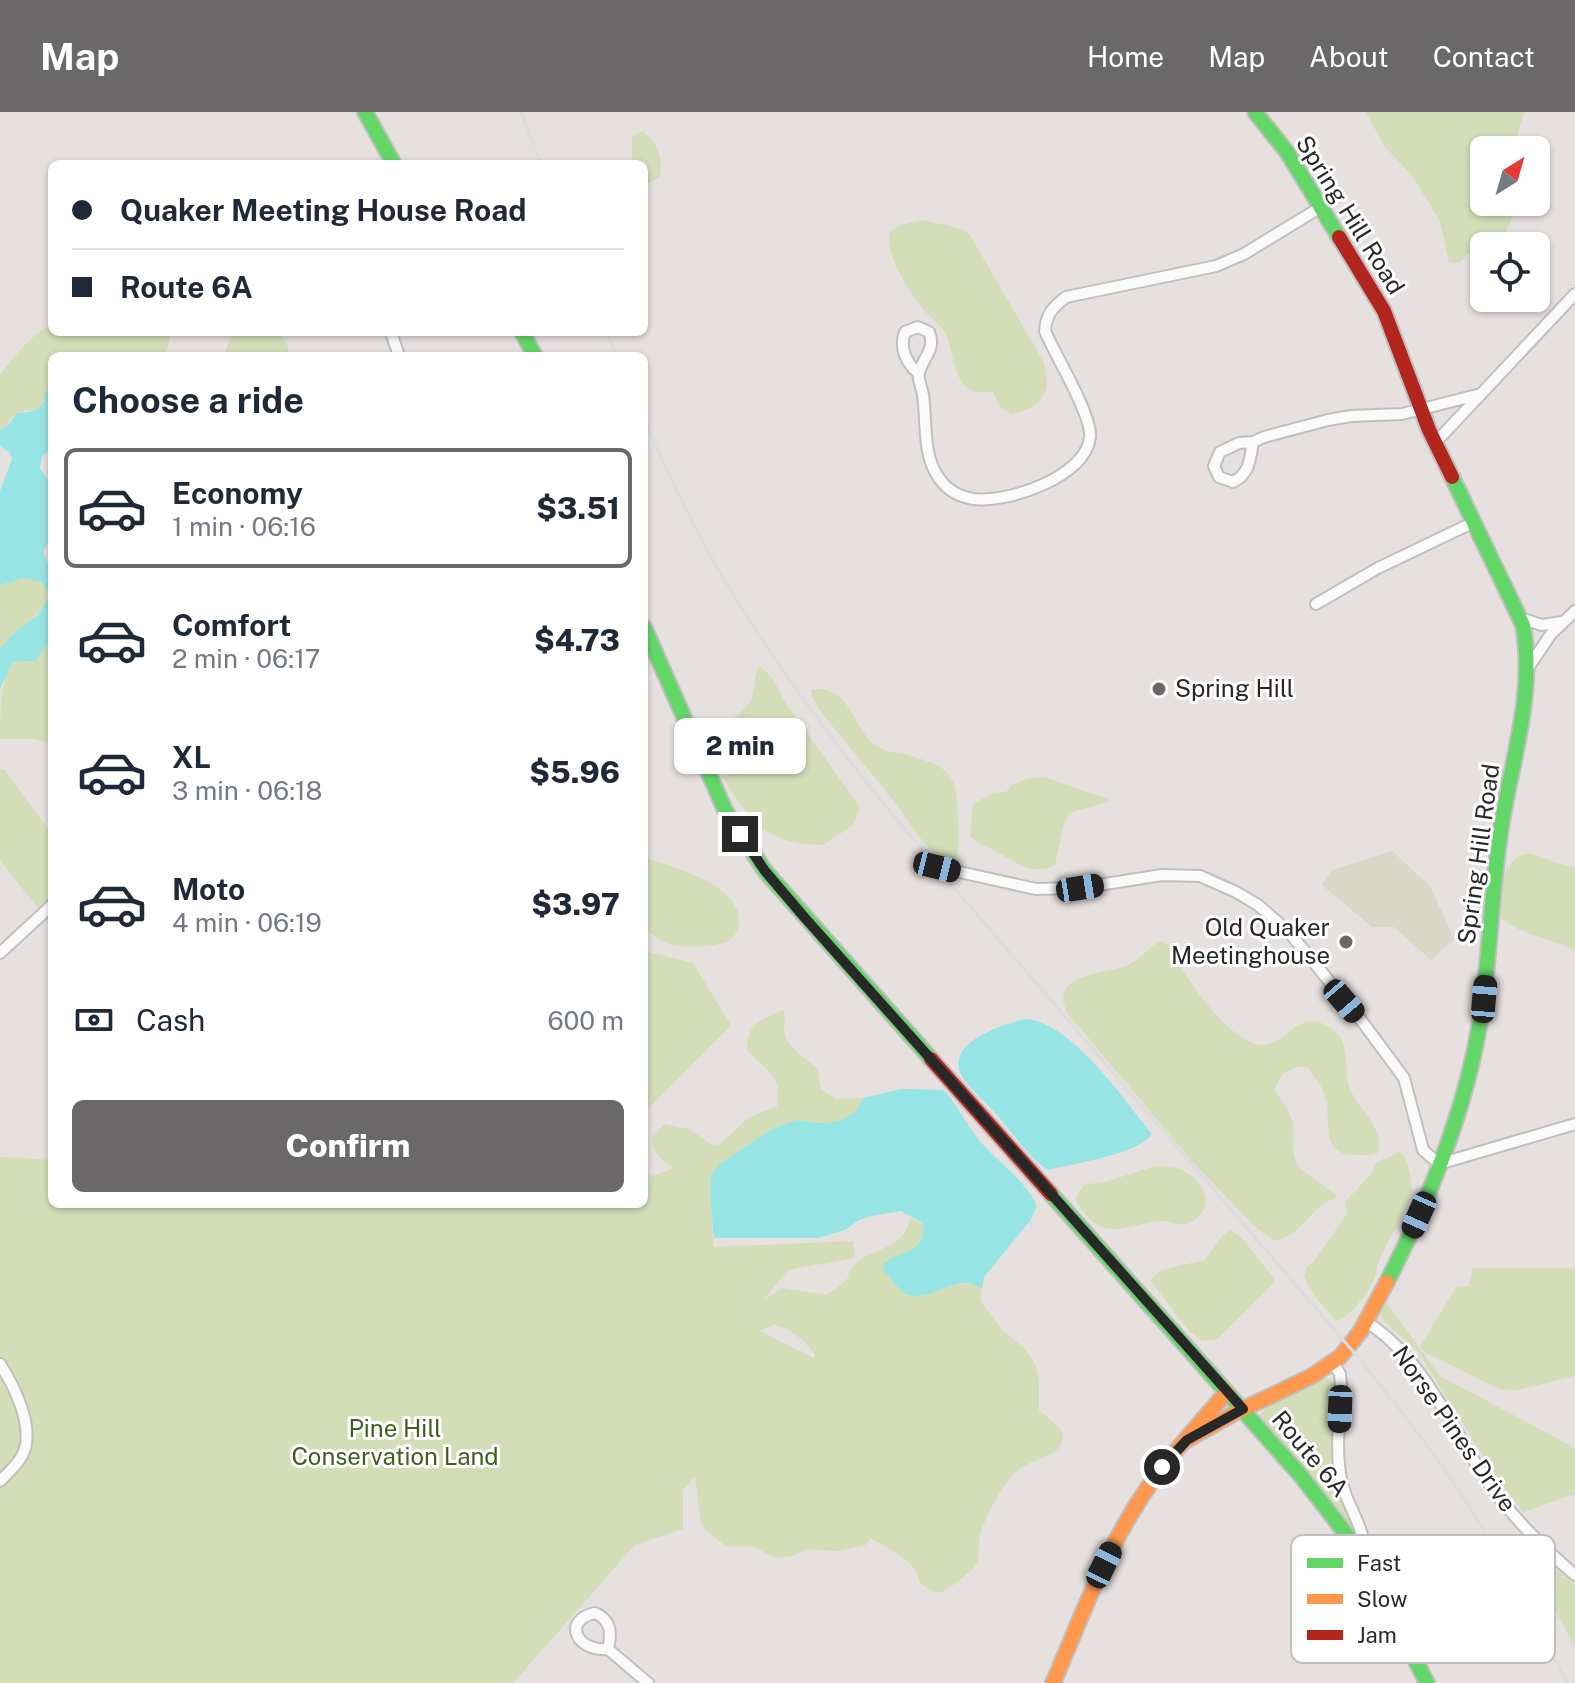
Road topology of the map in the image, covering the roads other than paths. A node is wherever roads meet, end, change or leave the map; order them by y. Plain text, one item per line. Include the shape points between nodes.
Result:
1 (365, 112) edge
2 (1255, 112) edge
3 (392, 160) edge
4 (1321, 207) junction
5 (1575, 294) edge
6 (918, 373) dead end
7 (1481, 394) junction
8 (1422, 411) junction
9 (1253, 442) junction
10 (1435, 443) junction
11 (1472, 523) junction
12 (1316, 604) dead end
13 (1575, 611) edge
14 (1520, 618) junction
15 (1562, 622) junction
16 (648, 636) edge
17 (1529, 667) junction
18 (937, 867) dead end
19 (48, 909) edge
20 (0, 953) edge
21 (1575, 1124) edge
22 (1439, 1164) junction
23 (1365, 1321) junction
24 (1333, 1363) junction
25 (0, 1364) edge
26 (1227, 1392) junction
27 (1243, 1409) junction
28 (1187, 1440) junction
29 (0, 1481) edge
30 (1347, 1535) edge
31 (1364, 1535) edge
32 (1530, 1535) edge
33 (1555, 1558) edge
34 (1575, 1575) edge
35 (608, 1649) dead end
36 (1417, 1663) edge
37 (648, 1683) edge
38 (1053, 1683) edge
39 (1427, 1683) edge

1 - 3 main road
2 - 4 main road, Spring Hill Road
4 - 6 street via 1216,266 1066,297 1054,306 1045,331 1090,436 1081,459 1053,480 983,499 948,488 932,465
4 - 8 main road, Spring Hill Road via 1388,320
5 - 7 street
7 - 8 street
7 - 10 street
8 - 9 street via 1328,420
8 - 10 main road, Spring Hill Road
9 - 9 street via 1240,479 1219,477 1214,466 1220,452
10 - 11 main road, Spring Hill Road
11 - 12 street
11 - 14 main road, Spring Hill Road
13 - 15 street
14 - 15 street via 1542,625
14 - 17 main road, Spring Hill Road
15 - 17 street
16 - 26 main road, Route 6A via 716,792 760,864
17 - 22 main road, Spring Hill Road via 1495,874 1484,999
18 - 22 street via 1036,889 1200,876 1258,905 1289,932 1404,1078 1423,1150
19 - 20 street
21 - 22 street
22 - 23 main road, Spring Hill Road via 1403,1250
23 - 24 main road, Spring Hill Road via 1350,1348
23 - 32 street, Norse Pines Drive via 1388,1336 1417,1368 1487,1480
24 - 27 main road, Spring Hill Road
24 - 31 street via 1341,1385 1339,1466
25 - 29 street via 27,1437 22,1457
26 - 27 main road, Route 6A
26 - 28 main road
27 - 28 main road, Spring Hill Road
27 - 30 main road, Route 6A
28 - 38 main road via 1131,1513
33 - 34 street, Norse Pines Drive
35 - 37 street
36 - 39 main road, Route 6A

